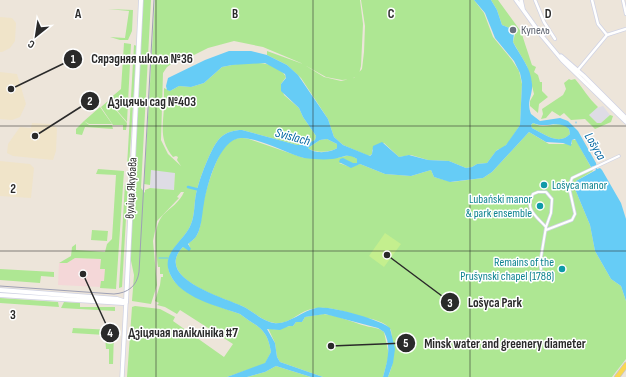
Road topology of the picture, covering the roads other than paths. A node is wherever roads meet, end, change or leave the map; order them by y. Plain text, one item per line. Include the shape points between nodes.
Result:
1 (141, 0) edge
2 (516, 0) edge
3 (521, 0) edge
4 (535, 0) edge
5 (592, 0) edge
6 (623, 0) edge
7 (523, 10) junction
8 (626, 14) edge
9 (626, 29) edge
10 (547, 33) dead end
11 (607, 35) junction
12 (542, 36) junction
13 (555, 39) dead end
14 (577, 71) junction
15 (626, 118) edge
16 (626, 122) edge
17 (619, 156) dead end
18 (546, 229) junction
19 (542, 269) dead end
20 (0, 290) edge
21 (0, 295) edge
22 (126, 302) junction
23 (626, 366) edge
24 (122, 377) edge
25 (617, 377) edge

1 - 22 main road, вуліца Якубава
2 - 7 street
3 - 7 street
4 - 13 street via 544,22
5 - 11 street via 598,24
6 - 8 street
7 - 12 street
9 - 11 street
10 - 12 street
11 - 14 street
12 - 14 street
14 - 15 street
14 - 16 street
17 - 18 street via 574,177 569,183 575,214 572,220
18 - 18 street via 552,199 546,192 538,192 530,199 530,208
18 - 19 street via 540,262
20 - 22 main road via 117,299
21 - 22 main road via 117,304
22 - 24 street, вуліца Якубава
23 - 25 main road

